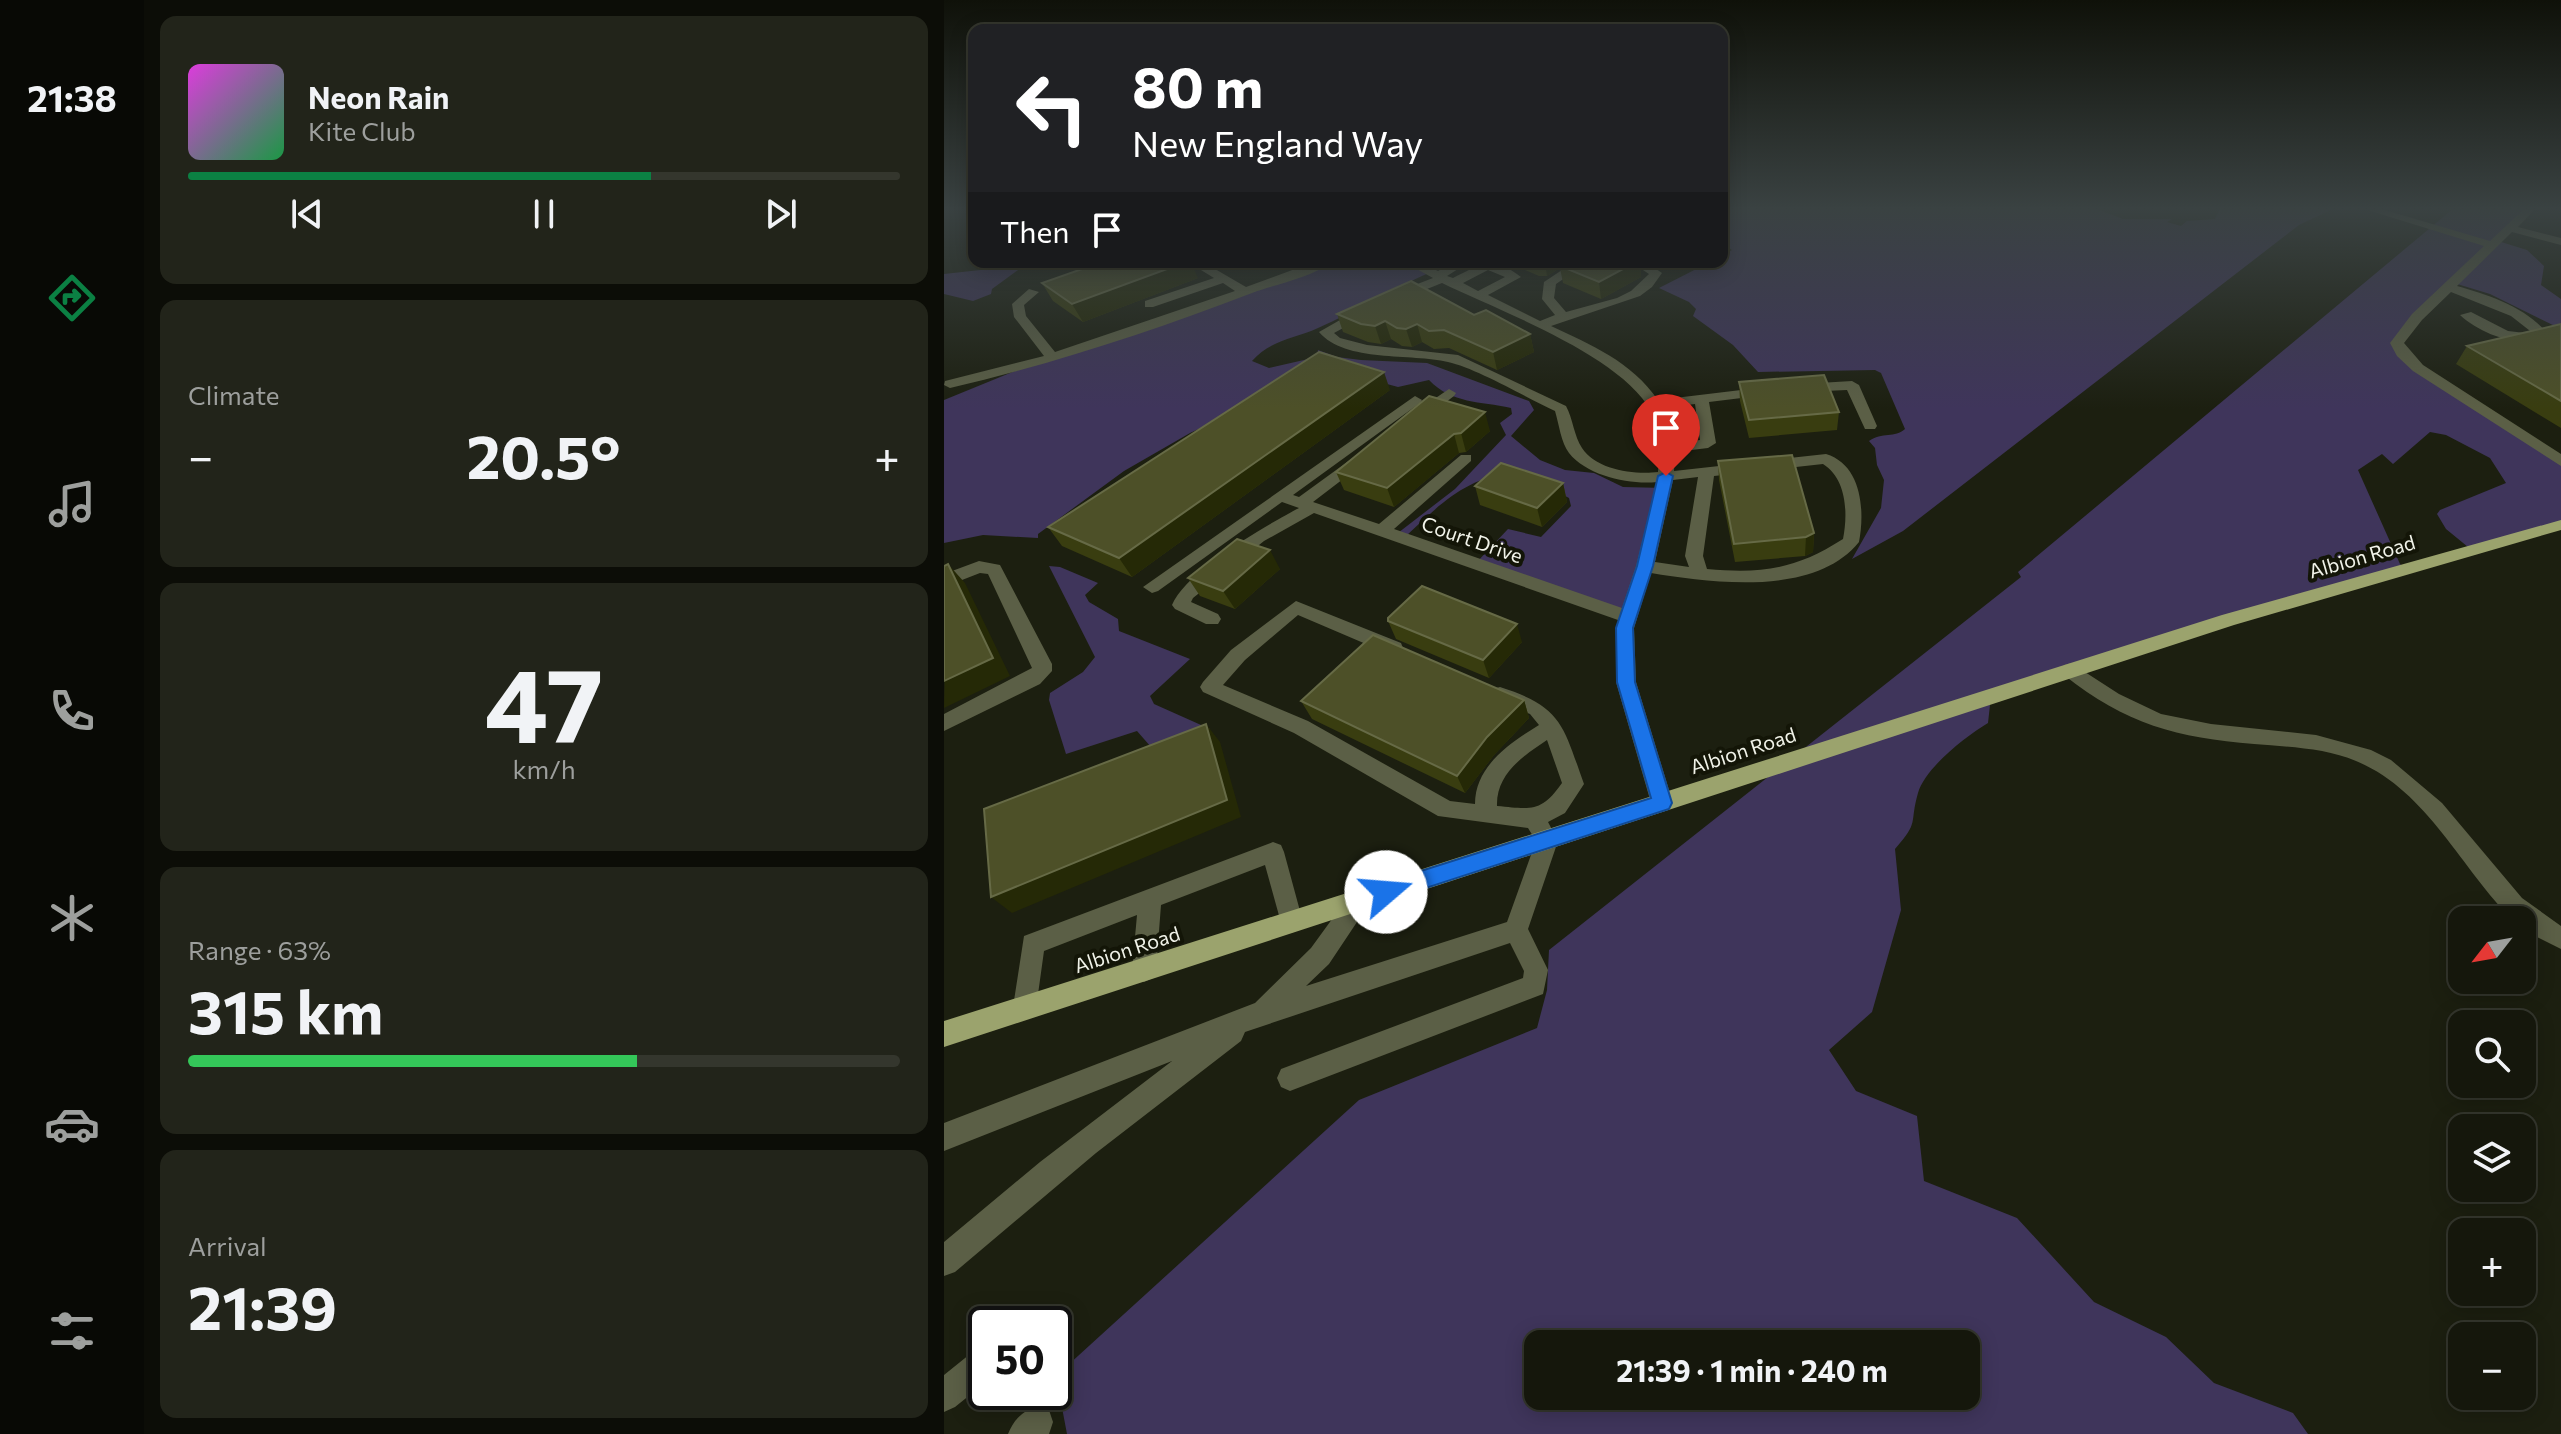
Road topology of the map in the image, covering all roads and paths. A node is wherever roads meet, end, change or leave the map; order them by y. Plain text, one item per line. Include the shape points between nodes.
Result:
1 (1217, 275) edge
2 (1291, 275) edge
3 (1437, 275) edge
4 (1449, 275) edge
5 (1458, 275) edge
6 (1511, 275) edge
7 (1561, 275) edge
8 (1655, 275) edge
9 (2462, 275) edge
10 (1224, 279) junction
11 (1445, 279) junction
12 (2449, 287) junction
13 (1033, 292) dead end
14 (1245, 292) junction
15 (1479, 295) junction
16 (1149, 304) dead end
17 (1562, 315) junction
18 (2466, 315) dead end
19 (1543, 324) junction
20 (1052, 357) junction
21 (950, 384) dead end
22 (1449, 393) dead end
23 (1701, 399) junction
24 (1415, 400) dead end
25 (1653, 405) junction
26 (1870, 426) dead end
27 (1667, 449) junction
28 (1466, 458) dead end
29 (2561, 461) edge
30 (1707, 471) junction
31 (1666, 476) junction
32 (1281, 496) junction
33 (1307, 505) junction
34 (2561, 525) edge
35 (1382, 531) junction
36 (1645, 566) junction
37 (1700, 573) junction
38 (944, 581) edge
39 (1152, 587) dead end
40 (1629, 617) junction
41 (1212, 619) dead end
42 (1410, 655) edge
43 (2071, 670) junction
44 (1480, 685) edge
45 (944, 723) edge
46 (1553, 727) junction
47 (1662, 803) junction
48 (1486, 813) junction
49 (1541, 830) junction
50 (1150, 899) junction
51 (1359, 900) junction
52 (1291, 922) junction
53 (1516, 930) junction
54 (2561, 938) edge
55 (1144, 970) junction
56 (1026, 1007) junction
57 (1258, 1014) junction
58 (944, 1034) edge
59 (1290, 1078) dead end
60 (944, 1137) edge
61 (944, 1261) edge
62 (968, 1376) edge
63 (944, 1396) edge

1 - 10 street
2 - 14 street
3 - 11 street
4 - 11 street
5 - 11 street
6 - 15 street via 1515,277
7 - 17 street via 1550,282 1548,299
8 - 17 street via 1638,292
9 - 12 street
10 - 14 street
10 - 16 street
11 - 15 street
11 - 31 street via 1326,332 1335,341 1367,349 1453,358 1561,409 1575,451 1598,468 1640,479
12 - 18 street via 2509,312 2542,336 2521,339
12 - 29 street via 2403,332 2397,343 2402,353
13 - 20 street via 1018,304 1020,317
14 - 20 street
15 - 19 street
17 - 19 street
19 - 25 street via 1609,359 1641,386
20 - 21 street
22 - 33 street
23 - 25 street
23 - 26 street via 1848,384 1855,387
23 - 27 street via 1708,443
24 - 32 street
25 - 27 street
27 - 31 street
28 - 35 street
30 - 31 street
30 - 37 street via 1694,556
30 - 37 street via 1826,459 1841,470 1852,498 1855,529 1851,542 1818,563 1773,575
31 - 36 street
32 - 33 street, Court Drive
32 - 39 street
33 - 35 street, Court Drive
33 - 41 street via 1185,595 1181,605
34 - 43 main road, Albion Road
35 - 40 street, Court Drive
36 - 37 street
36 - 40 street
38 - 45 street via 979,567 994,569 1042,671
40 - 47 street via 1626,682
42 - 48 street via 1296,607 1238,655 1210,687 1301,727 1446,810
43 - 47 main road, Albion Road
43 - 54 street via 2120,706 2154,720 2352,752 2383,766 2443,819 2511,905 2537,928
44 - 46 street via 1537,709
46 - 48 street via 1498,771 1487,787
46 - 49 street via 1573,784
47 - 49 main road, Albion Road
48 - 49 street
49 - 51 main road, Albion Road
49 - 53 street
50 - 52 street via 1273,852
50 - 55 street
50 - 56 street via 1033,944
51 - 52 main road, Albion Road
51 - 57 street via 1320,956
52 - 55 main road, Albion Road
53 - 57 street
53 - 59 street via 1536,970 1534,986
55 - 56 main road, Albion Road
56 - 58 main road, Albion Road
57 - 60 street
57 - 61 street via 1023,1191
62 - 63 street

